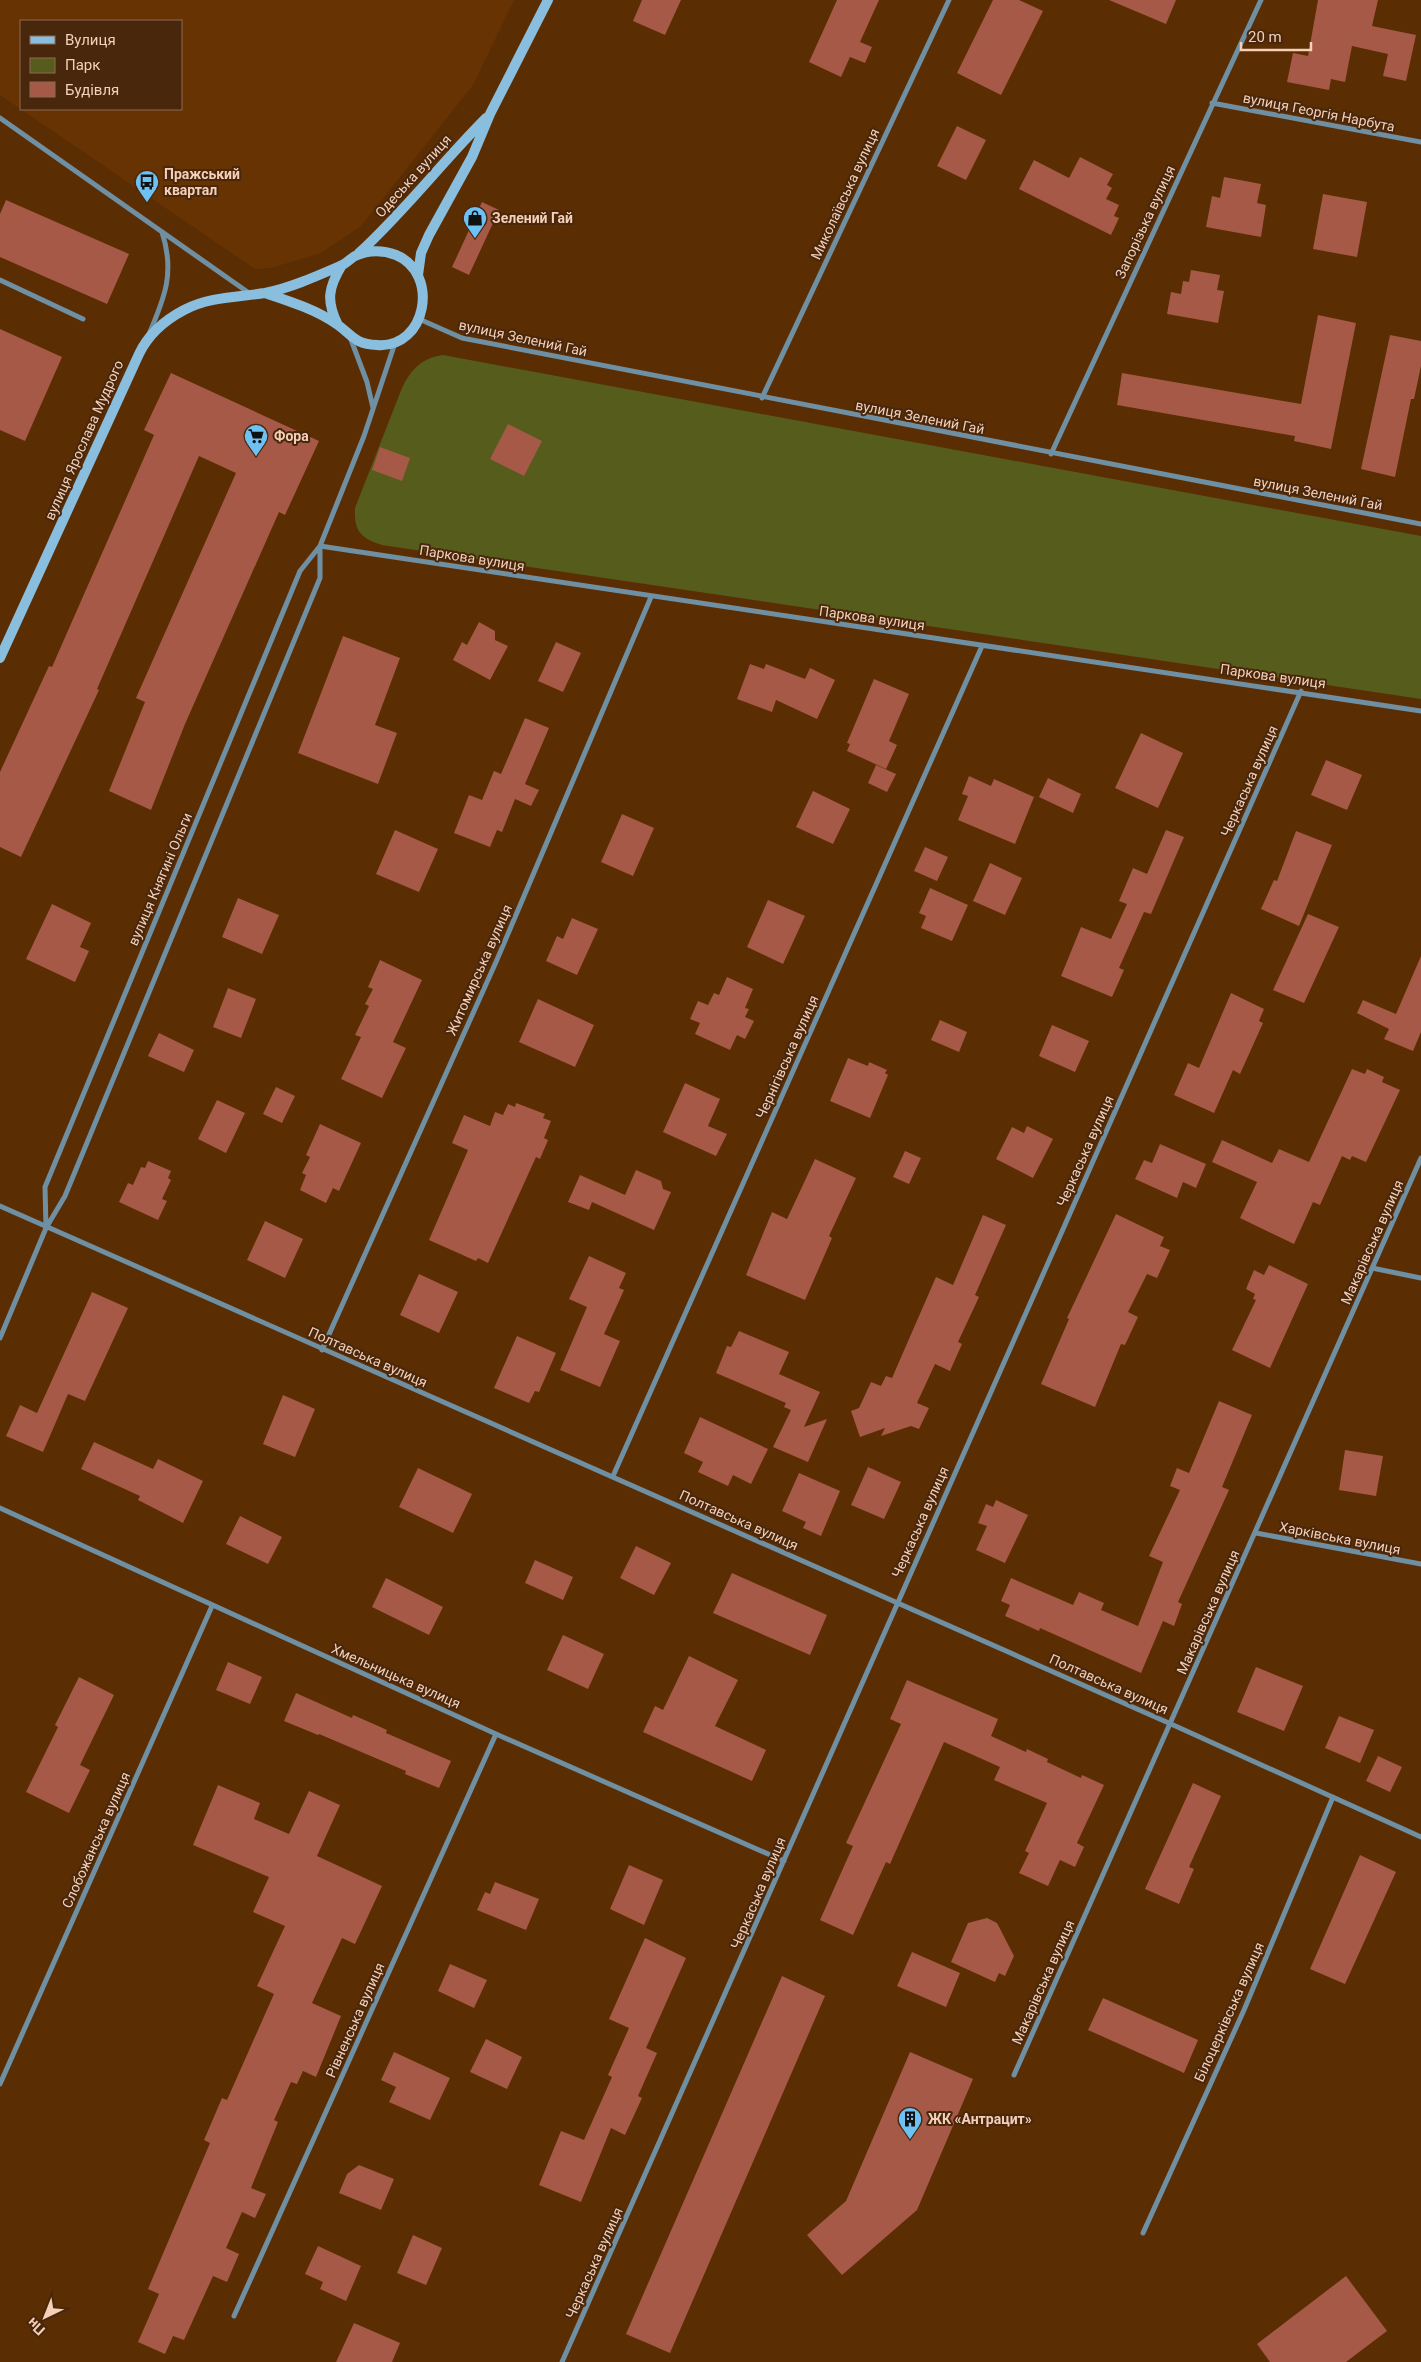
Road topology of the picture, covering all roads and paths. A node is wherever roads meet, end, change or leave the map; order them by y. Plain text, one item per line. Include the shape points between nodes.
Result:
1 (548, 0) edge
2 (949, 0) edge
3 (1261, 0) edge
4 (1212, 103) junction
5 (490, 114) junction
6 (0, 118) edge
7 (1421, 142) edge
8 (162, 232) junction
9 (356, 256) junction
10 (342, 265) junction
11 (418, 275) junction
12 (0, 280) edge
13 (265, 293) junction
14 (250, 294) junction
15 (83, 319) dead end
16 (419, 319) junction
17 (338, 325) junction
18 (350, 337) junction
19 (145, 342) junction
20 (396, 342) junction
21 (762, 398) junction
22 (373, 409) junction
23 (1051, 454) junction
24 (1421, 524) edge
25 (320, 546) junction
26 (651, 597) junction
27 (982, 646) junction
28 (0, 658) edge
29 (1302, 691) junction
30 (1421, 710) edge
31 (1421, 1158) edge
32 (0, 1206) edge
33 (46, 1228) junction
34 (1372, 1268) junction
35 (1421, 1278) edge
36 (0, 1338) edge
37 (322, 1350) junction
38 (613, 1476) junction
39 (0, 1508) edge
40 (1256, 1533) junction
41 (1421, 1564) edge
42 (897, 1603) junction
43 (212, 1606) junction
44 (1171, 1724) junction
45 (496, 1734) junction
46 (1333, 1797) junction
47 (1421, 1838) edge
48 (784, 1861) junction
49 (1014, 2075) dead end
50 (0, 2084) edge
51 (1143, 2234) dead end
52 (234, 2316) dead end
53 (562, 2362) edge

1 - 5 main road, Одеська вулиця
2 - 21 street, Миколаївська вулиця
3 - 4 street, Запорізька вулиця
4 - 7 street, вулиця Георгія Нарбута
4 - 23 street, Запорізька вулиця
5 - 9 main road, Одеська вулиця via 401,213
5 - 11 main road, Одеська вулиця via 472,158 429,235 421,253
6 - 8 street
8 - 14 street
8 - 19 street via 168,250 168,276 164,298
9 - 10 main road
9 - 11 main road via 371,251 388,252 408,262
10 - 13 main road
10 - 17 main road via 333,280 330,294 331,310
11 - 16 main road via 424,291
12 - 15 street
13 - 14 main road, вулиця Ярослава Мудрого
13 - 17 main road
14 - 19 main road, вулиця Ярослава Мудрого via 186,308 170,317
16 - 20 main road via 410,333
16 - 21 street, вулиця Зелений Гай via 462,338
17 - 18 main road
18 - 20 main road via 364,344 380,346
18 - 22 street via 367,382
19 - 28 main road, вулиця Ярослава Мудрого
20 - 22 street, вулиця Княгині Ольги
21 - 23 street, вулиця Зелений Гай
22 - 25 street, вулиця Княгині Ольги
23 - 24 street, вулиця Зелений Гай
25 - 26 street, Паркова вулиця
25 - 33 street, вулиця Княгині Ольги via 320,578 64,1196
25 - 33 street, вулиця Княгині Ольги via 300,571 45,1187
26 - 27 street, Паркова вулиця
26 - 37 street, Житомирська вулиця via 496,962
27 - 29 street, Паркова вулиця
27 - 38 street, Чернігівська вулиця
29 - 30 street, Паркова вулиця
29 - 42 street, Черкаська вулиця
31 - 34 street, Макарівська вулиця
32 - 33 street, Полтавська вулиця
33 - 36 street, вулиця Княгині Ольги
33 - 37 street, Полтавська вулиця
34 - 35 street
34 - 40 street, Макарівська вулиця
37 - 38 street, Полтавська вулиця
38 - 42 street, Полтавська вулиця
39 - 43 street, Хмельницька вулиця
40 - 41 street, Харківська вулиця
40 - 44 street, Макарівська вулиця
42 - 44 street, Полтавська вулиця
42 - 48 street, Черкаська вулиця
43 - 45 street, Хмельницька вулиця
43 - 50 street, Слобожанська вулиця
44 - 46 street, Полтавська вулиця
44 - 49 street, Макарівська вулиця
45 - 48 street, Хмельницька вулиця
45 - 52 street, Рівненська вулиця
46 - 47 street, Полтавська вулиця
46 - 51 street, Білоцерківська вулиця via 1244,2010
48 - 53 street, Черкаська вулиця

